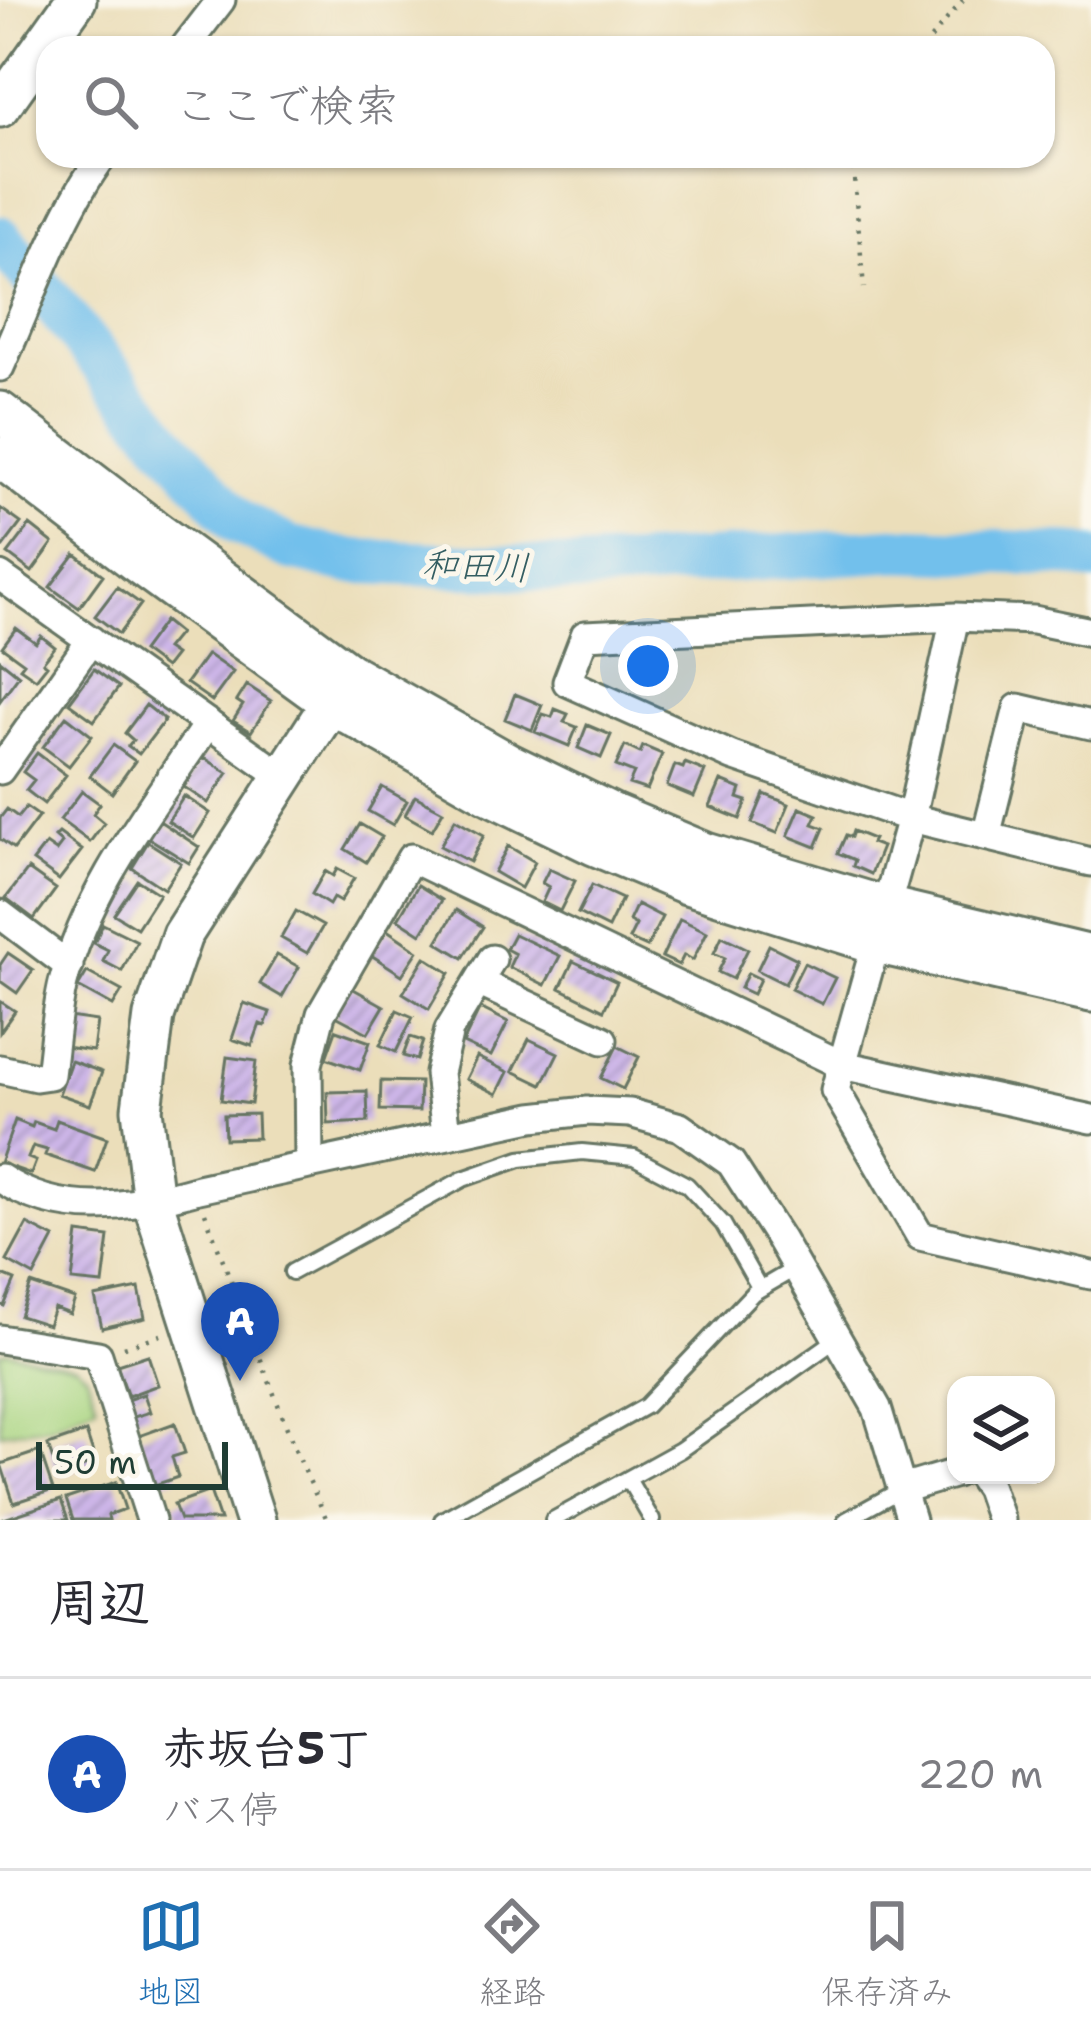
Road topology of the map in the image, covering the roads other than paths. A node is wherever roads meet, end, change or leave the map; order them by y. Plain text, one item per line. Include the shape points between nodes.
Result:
1 (76, 0) edge
2 (220, 0) edge
3 (49, 36) edge
4 (193, 36) edge
5 (36, 53) edge
6 (3, 96) edge
7 (94, 168) edge
8 (0, 367) edge
9 (0, 412) edge
10 (0, 458) edge
11 (0, 576) edge
12 (956, 617) junction
13 (1091, 632) edge
14 (91, 640) junction
15 (341, 688) junction
16 (208, 723) junction
17 (1091, 724) edge
18 (0, 770) edge
19 (282, 776) junction
20 (911, 818) junction
21 (986, 836) junction
22 (1091, 862) edge
23 (0, 914) edge
24 (881, 925) junction
25 (1091, 956) edge
26 (69, 965) junction
27 (1091, 992) edge
28 (604, 1040) dead end
29 (842, 1065) junction
30 (0, 1069) edge
31 (1091, 1119) edge
32 (446, 1135) junction
33 (309, 1165) junction
34 (0, 1178) edge
35 (153, 1202) junction
36 (796, 1268) junction
37 (292, 1272) dead end
38 (1091, 1275) edge
39 (760, 1289) junction
40 (0, 1339) edge
41 (837, 1339) junction
42 (947, 1476) edge
43 (628, 1479) junction
44 (986, 1484) edge
45 (902, 1489) junction
46 (151, 1520) edge
47 (255, 1520) edge
48 (442, 1520) edge
49 (553, 1520) edge
50 (652, 1520) edge
51 (846, 1520) edge
52 (911, 1520) edge
53 (1000, 1520) edge

1 - 3 street
2 - 4 street
5 - 6 street
7 - 8 street
9 - 15 street
10 - 15 street via 135,561
11 - 14 street
12 - 13 street
12 - 20 street
12 - 20 street via 585,635 567,682 732,756
14 - 16 street
14 - 18 street
15 - 19 street
15 - 24 street via 613,814
16 - 19 street
16 - 26 street via 104,881
17 - 21 street via 1018,708
19 - 35 street via 182,934 154,1016 142,1109
20 - 21 street
20 - 24 street
21 - 22 street
23 - 26 street
24 - 25 street
24 - 27 street
24 - 29 street
26 - 30 street via 50,1075
28 - 32 street via 485,970 449,1030 439,1073
29 - 31 street
29 - 33 street via 411,858 321,1014 308,1065
29 - 38 street via 835,1090 920,1237
32 - 33 street
32 - 36 street via 587,1111 680,1127 730,1163
33 - 35 street
34 - 35 street via 40,1199 88,1208
35 - 47 street
36 - 39 lane
36 - 41 street
37 - 39 lane via 463,1179 520,1159 582,1152 634,1157 687,1186 723,1224
39 - 48 lane via 646,1406
40 - 46 street via 98,1355
41 - 43 lane
41 - 45 street via 877,1408
42 - 45 street
43 - 49 lane
43 - 50 lane
44 - 53 street
45 - 51 lane
45 - 52 street

